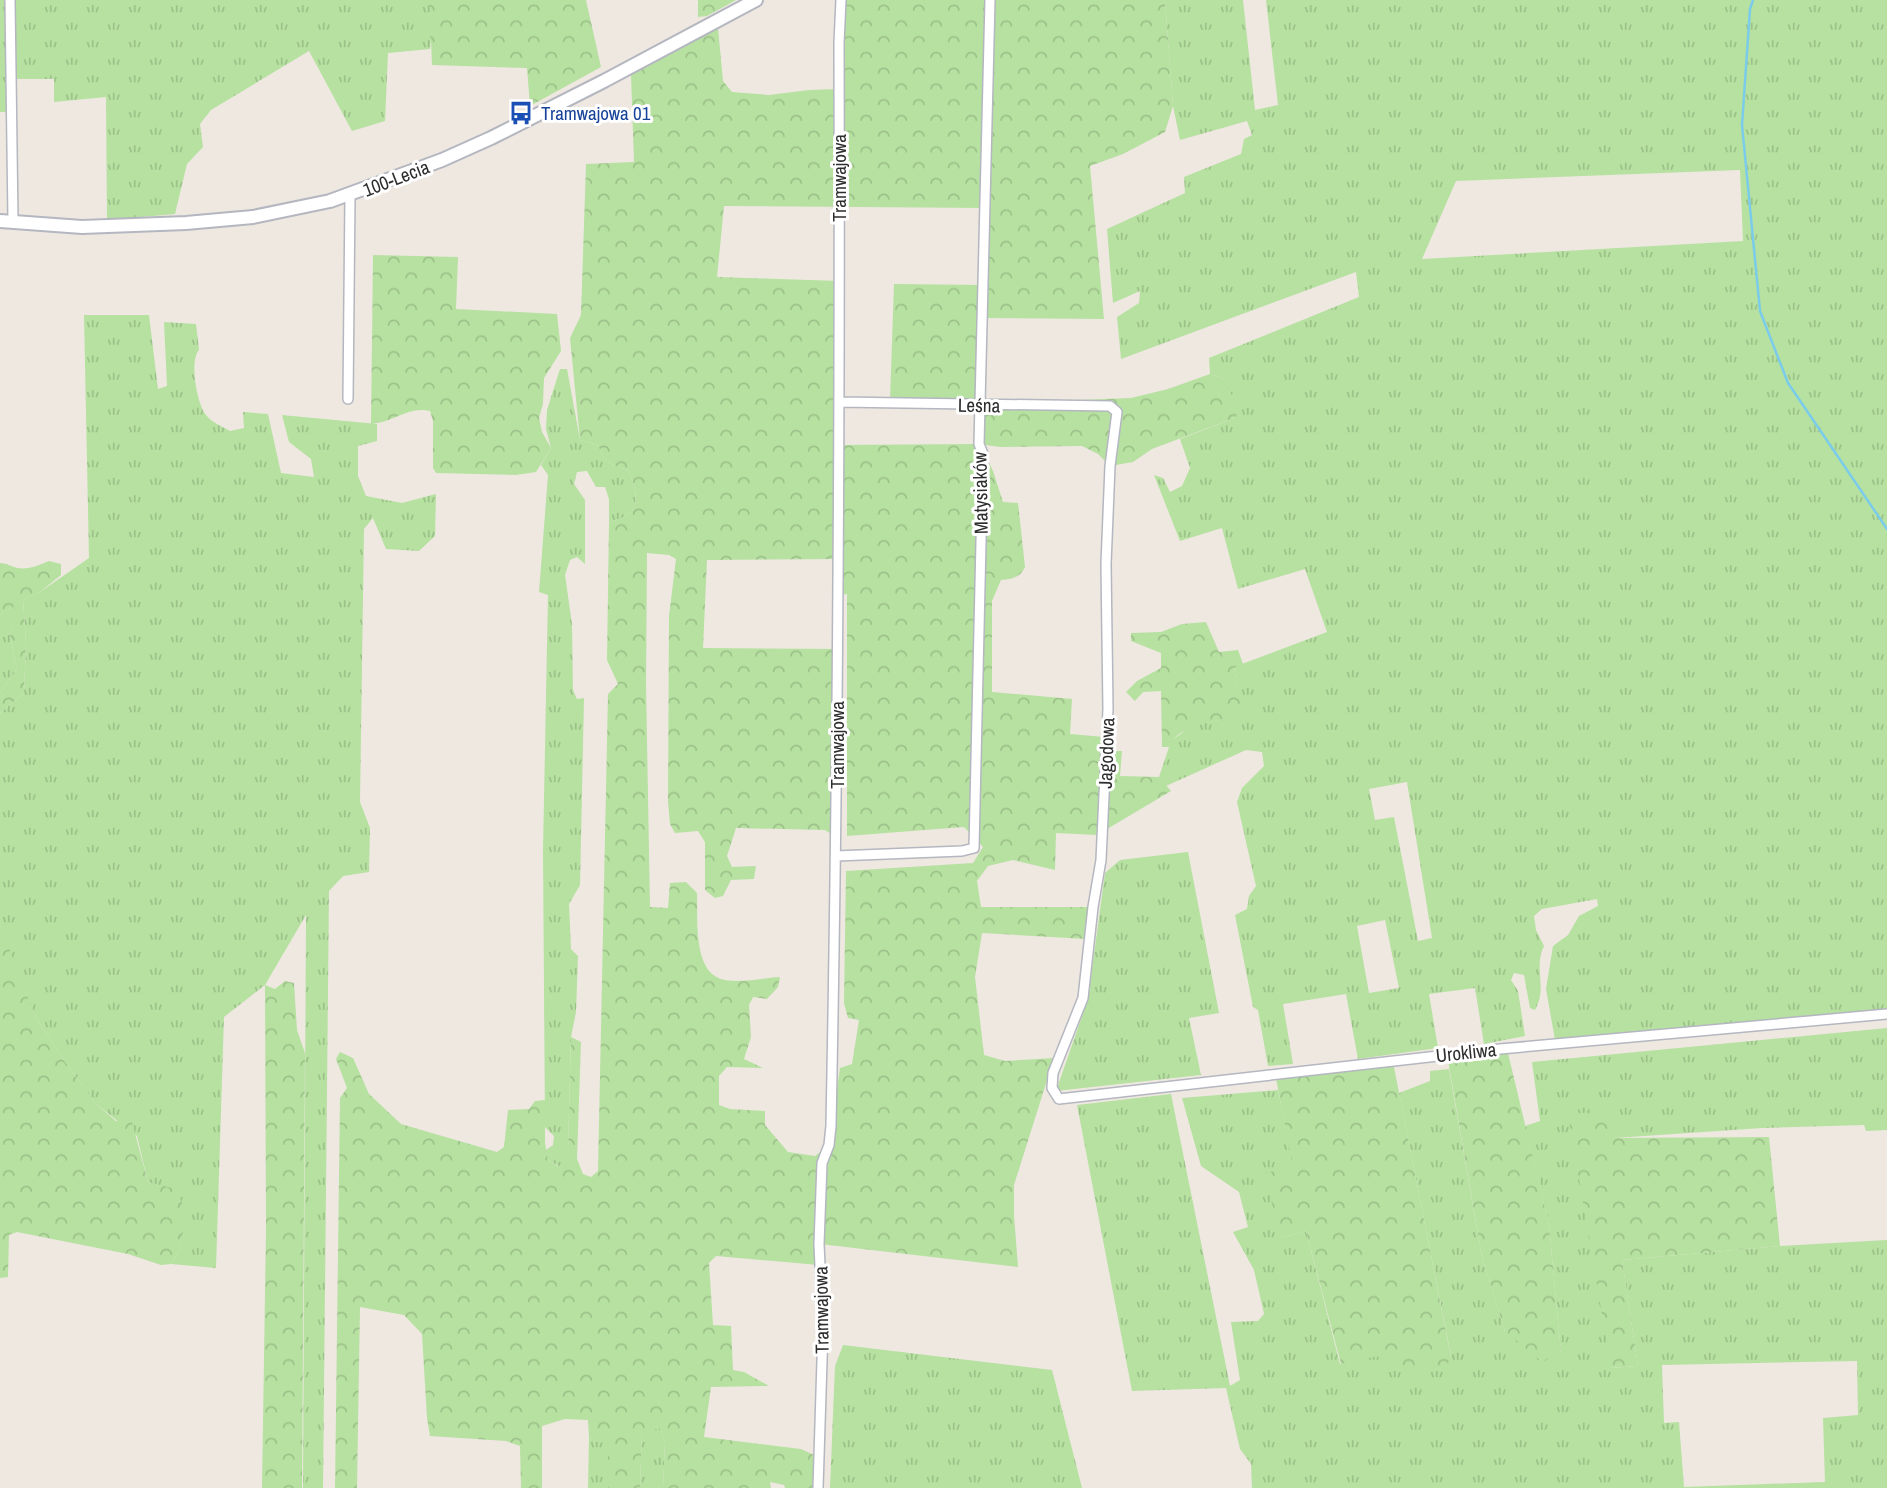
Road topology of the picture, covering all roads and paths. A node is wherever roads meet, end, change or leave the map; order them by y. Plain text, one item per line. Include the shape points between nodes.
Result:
1 (10, 0) edge
2 (756, 0) edge
3 (841, 0) edge
4 (989, 0) edge
5 (350, 195) junction
6 (6, 221) edge
7 (348, 400) dead end
8 (840, 402) junction
9 (981, 405) junction
10 (1117, 412) joint
11 (836, 856) junction
12 (1887, 1014) edge
13 (1052, 1088) joint
14 (818, 1488) edge

1 - 6 street
2 - 5 street, 100-Lecia via 515,127
3 - 8 street, Tramwajowa
4 - 9 street, Matysiaków
5 - 6 street, 100-Lecia via 279,213 186,223 82,227
5 - 7 street
8 - 9 street, Leśna
8 - 11 street, Tramwajowa
9 - 10 street, Leśna via 1110,406
9 - 11 street, Matysiaków via 974,848
10 - 13 street, Jagodowa via 1106,564 1108,709 1101,860 1083,998 1053,1073
11 - 14 street, Tramwajowa via 831,1126 822,1163 819,1244 823,1329
12 - 13 street, Urokliwa via 1493,1049 1059,1099

